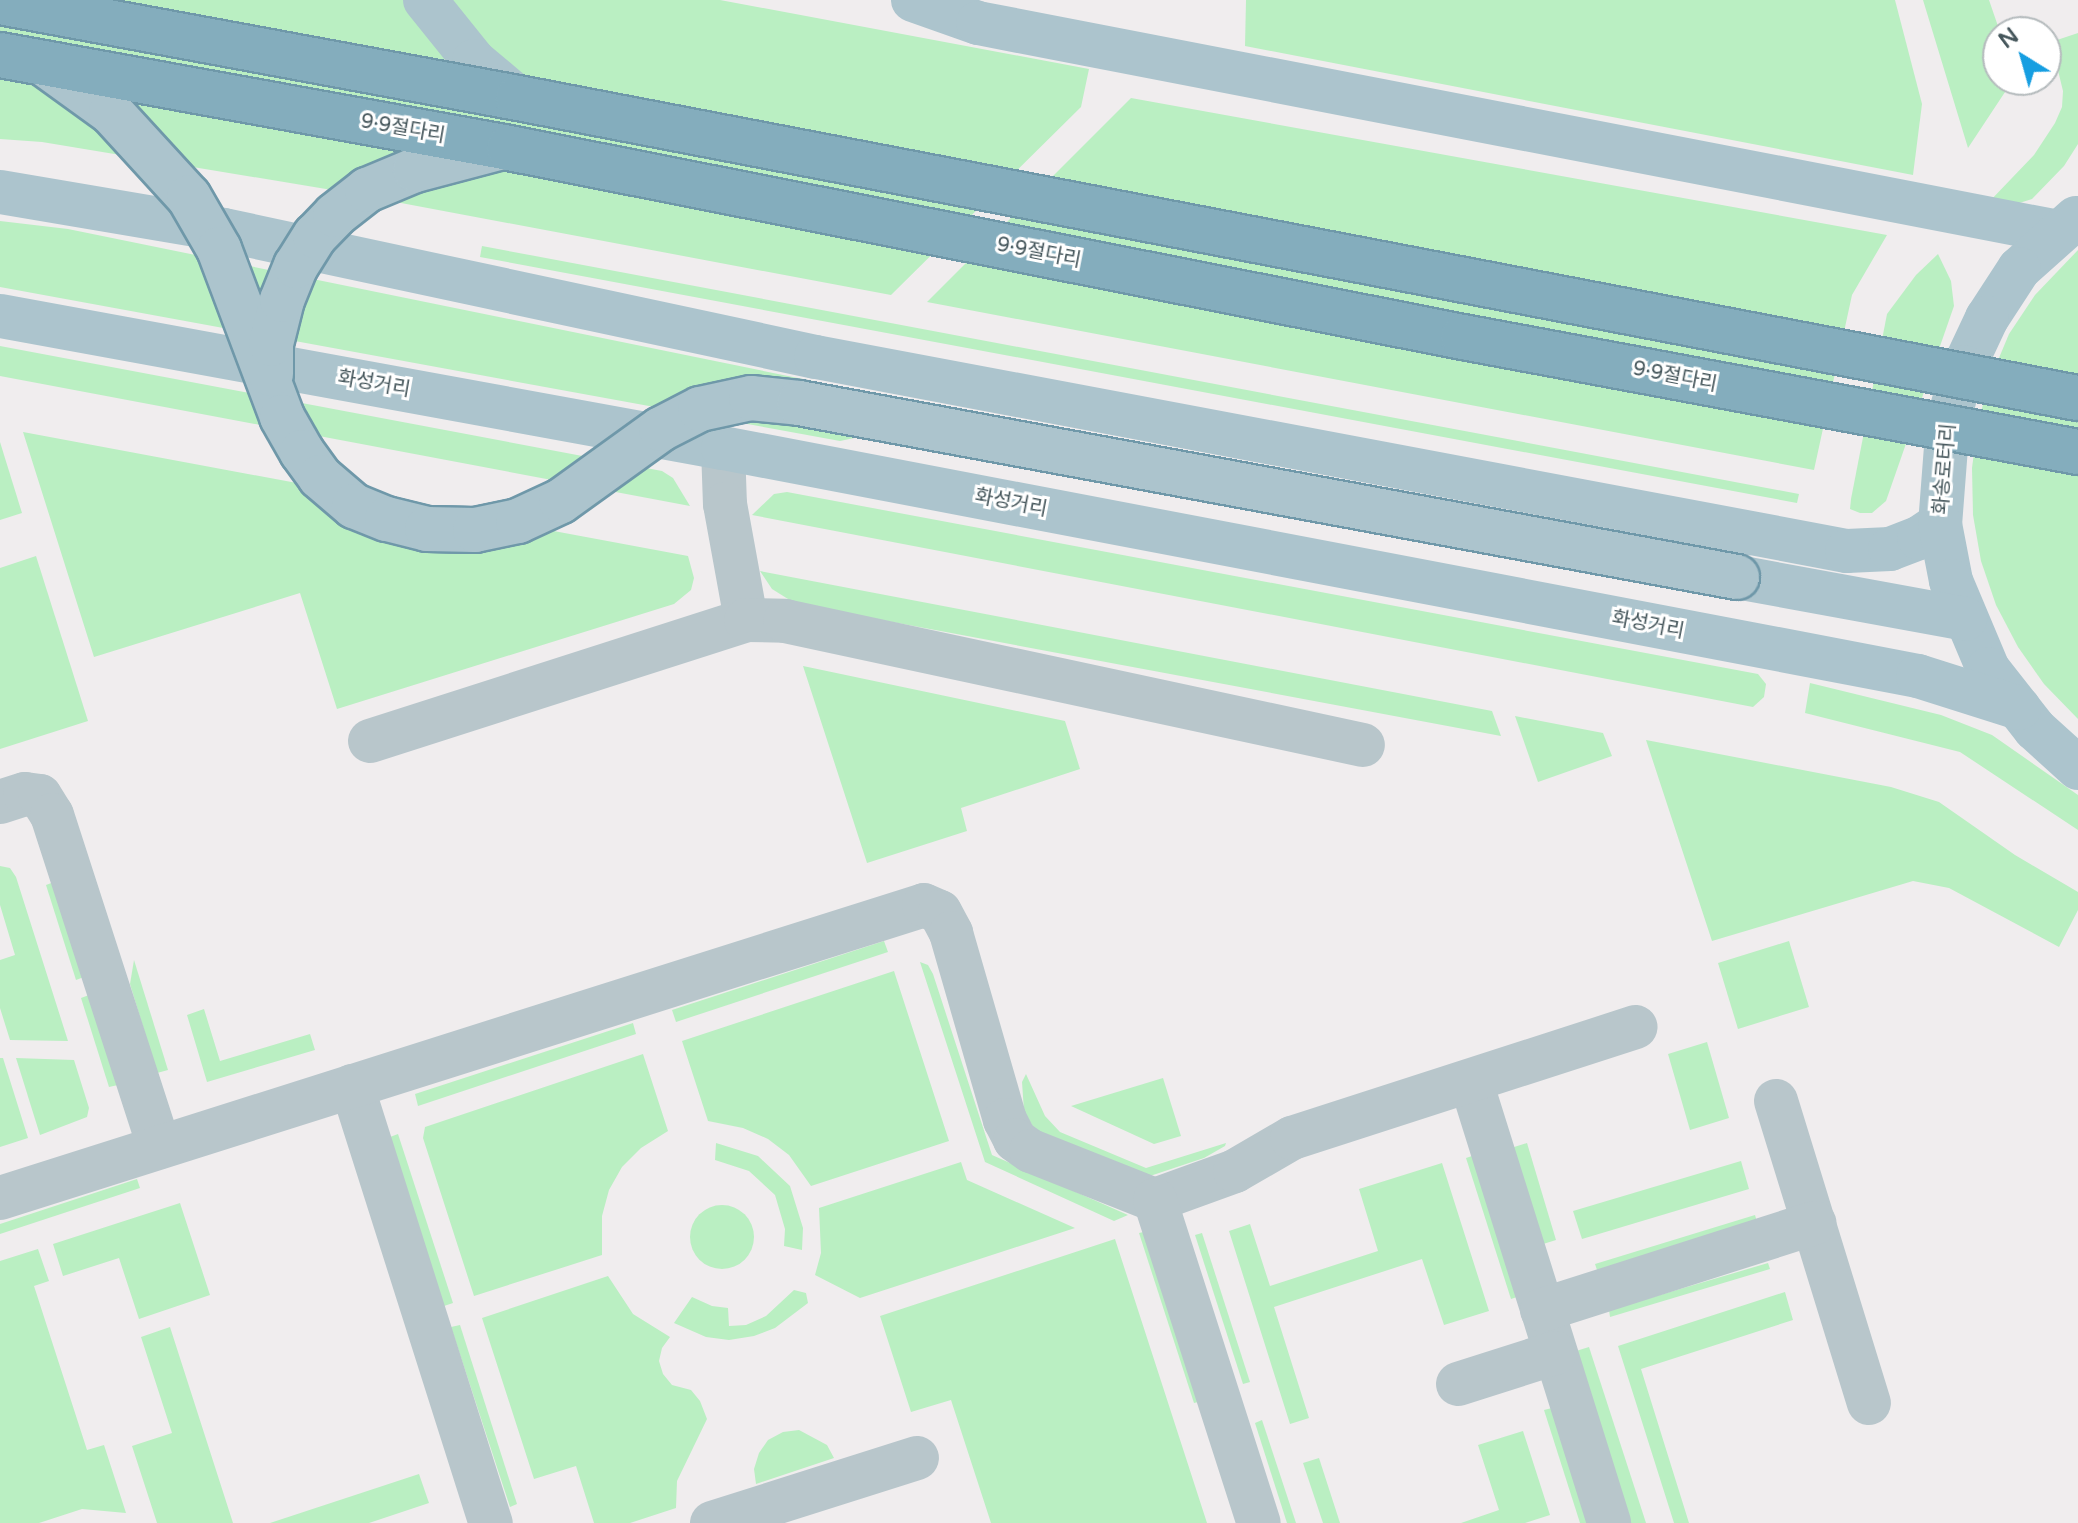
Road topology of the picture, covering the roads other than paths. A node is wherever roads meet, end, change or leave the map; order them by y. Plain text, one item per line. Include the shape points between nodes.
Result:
1 (123, 0) edge
2 (425, 0) edge
3 (913, 0) edge
4 (0, 2) edge
5 (56, 13) junction
6 (0, 55) edge
7 (43, 63) junction
8 (518, 98) junction
9 (502, 147) junction
10 (0, 192) edge
11 (2068, 225) edge
12 (0, 316) edge
13 (271, 389) junction
14 (2078, 398) edge
15 (723, 448) junction
16 (2078, 452) edge
17 (1940, 524) junction
18 (1965, 619) junction
19 (746, 620) junction
20 (2019, 708) junction
21 (370, 741) dead end
22 (1363, 745) dead end
23 (2078, 768) edge
24 (0, 802) edge
25 (1636, 1027) dead end
26 (1471, 1082) junction
27 (352, 1086) junction
28 (1776, 1101) dead end
29 (159, 1147) junction
30 (0, 1198) edge
31 (1155, 1200) junction
32 (1814, 1223) junction
33 (1542, 1310) junction
34 (1555, 1353) junction
35 (1458, 1384) dead end
36 (1869, 1403) dead end
37 (917, 1458) dead end
38 (491, 1523) edge
39 (712, 1523) edge
40 (1259, 1523) edge
41 (1609, 1523) edge

1 - 5 main road
2 - 8 main road via 474,61
3 - 11 main road via 978,23 1812,183
4 - 5 highway, bridge
5 - 8 highway, bridge
6 - 7 highway, 9·9절다리, bridge
7 - 9 highway, 9·9절다리, bridge
7 - 13 main road, bridge via 111,112 189,197 244,306
8 - 14 highway, bridge
9 - 13 main road, bridge via 415,170 367,190 335,215 296,266 282,300 271,344
9 - 16 highway, 9·9절다리, bridge via 1447,334
10 - 17 main road via 224,230 816,357 1847,551 1890,549
11 - 17 main road, 화송로터리 via 2019,269 1964,367 1948,421
12 - 15 main road, 화성거리
13 - 18 main road, bridge via 282,417 320,477 354,506 427,529 475,530 518,521 561,501 661,429 700,409 751,398
15 - 19 street via 725,504
15 - 20 main road, 화성거리 via 1918,676
17 - 18 main road, 화송로터리
18 - 20 main road, 화송로터리 via 1988,669
19 - 21 street
19 - 22 street via 785,621
20 - 23 main road, 화송로터리
24 - 29 street via 25,794 40,796 52,815
25 - 26 street
26 - 31 street via 1292,1138 1235,1171
26 - 33 street
27 - 29 street
27 - 31 street via 924,905 940,912 951,933 1015,1140
27 - 38 street
28 - 32 street
29 - 30 street
31 - 40 street
32 - 33 street
32 - 36 street
33 - 34 street
34 - 35 street
34 - 41 street
37 - 39 street

